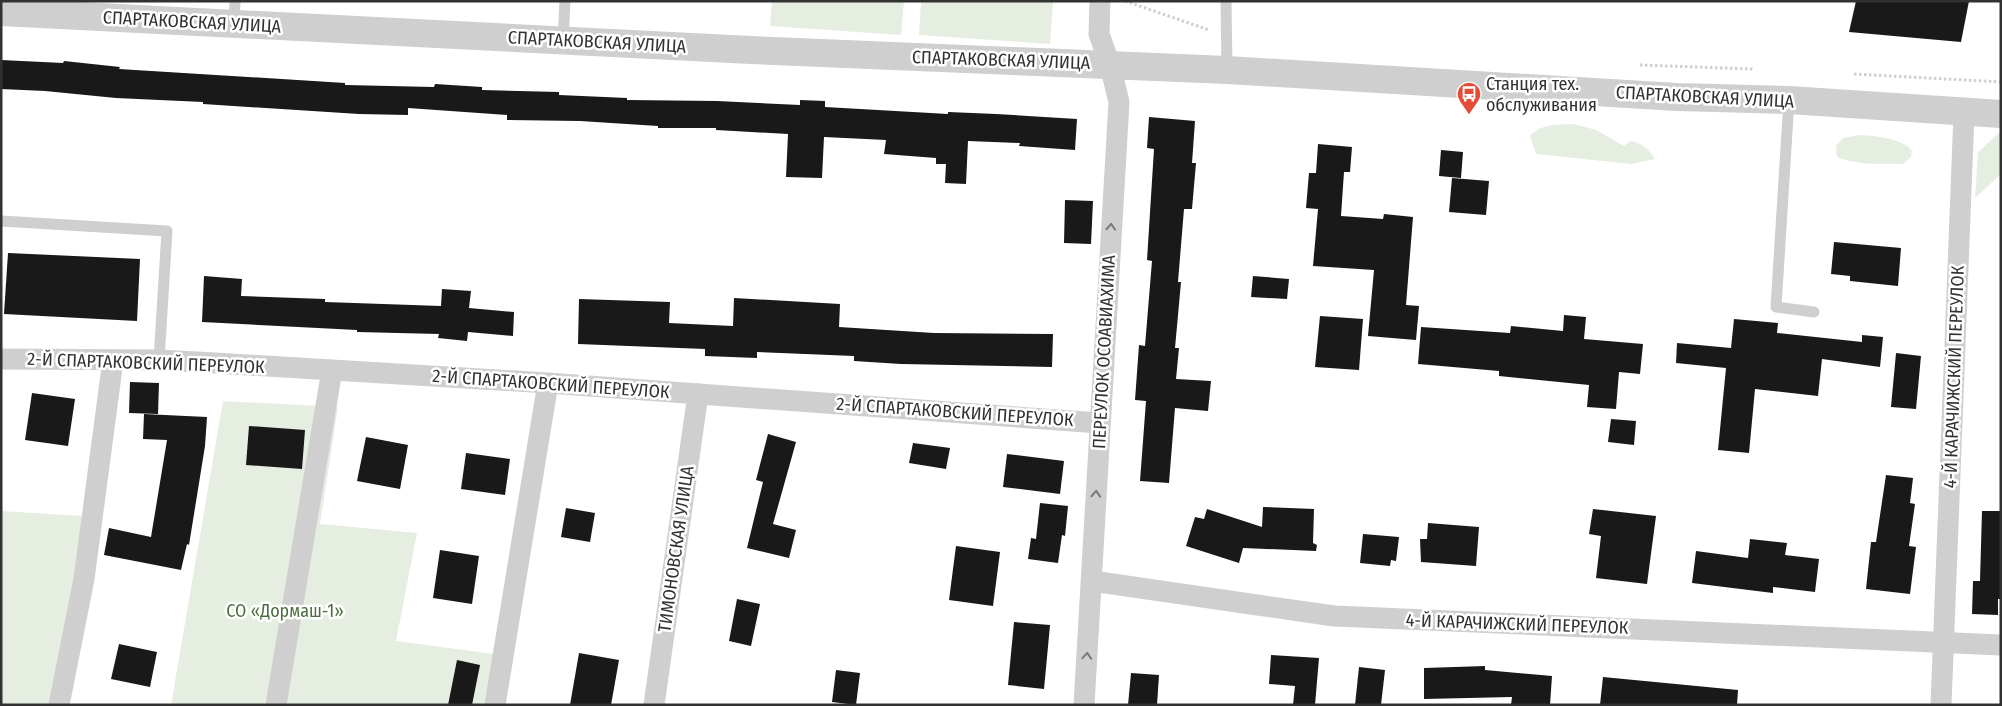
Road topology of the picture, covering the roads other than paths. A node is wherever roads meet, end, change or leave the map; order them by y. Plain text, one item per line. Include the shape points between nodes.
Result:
1 (565, 1) edge
2 (1100, 1) edge
3 (1226, 1) edge
4 (1, 12) edge
5 (235, 13) edge
6 (563, 40) junction
7 (1110, 64) junction
8 (1226, 70) junction
9 (1789, 100) junction
10 (1964, 112) junction
11 (2001, 114) edge
12 (1, 221) edge
13 (1814, 312) dead end
14 (1, 359) edge
15 (113, 360) junction
16 (159, 360) junction
17 (332, 370) junction
18 (548, 383) junction
19 (698, 394) junction
20 (1100, 423) junction
21 (1092, 581) junction
22 (1945, 642) junction
23 (2001, 645) edge
24 (59, 705) edge
25 (276, 705) edge
26 (495, 705) edge
27 (654, 705) edge
28 (1084, 705) edge
29 (1942, 705) edge

1 - 6 lane
2 - 7 street, ПЕРЕУЛОК ОСОАВИАХИМА via 1099,34
3 - 8 lane
4 - 5 street, СПАРТАКОВСКАЯ УЛИЦА
5 - 6 street, СПАРТАКОВСКАЯ УЛИЦА
6 - 7 street, СПАРТАКОВСКАЯ УЛИЦА
7 - 8 street, СПАРТАКОВСКАЯ УЛИЦА
20 -> 7 street, ПЕРЕУЛОК ОСОАВИАХИМА via 1119,102
8 - 9 street, СПАРТАКОВСКАЯ УЛИЦА
9 - 10 street, СПАРТАКОВСКАЯ УЛИЦА
9 - 13 lane via 1776,307
10 - 11 street, СПАРТАКОВСКАЯ УЛИЦА
10 - 22 street, 4-Й КАРАЧИЖСКИЙ ПЕРЕУЛОК
12 - 16 lane via 167,231
14 - 15 street, 2-Й СПАРТАКОВСКИЙ ПЕРЕУЛОК
15 - 16 street, 2-Й СПАРТАКОВСКИЙ ПЕРЕУЛОК
15 - 24 street via 84,579
16 - 17 street, 2-Й СПАРТАКОВСКИЙ ПЕРЕУЛОК
17 - 18 street, 2-Й СПАРТАКОВСКИЙ ПЕРЕУЛОК
17 - 25 street
18 - 19 street, 2-Й СПАРТАКОВСКИЙ ПЕРЕУЛОК
18 - 26 street
19 - 20 street, 2-Й СПАРТАКОВСКИЙ ПЕРЕУЛОК
19 - 27 street, ТИМОНОВСКАЯ УЛИЦА
21 -> 20 street, ПЕРЕУЛОК ОСОАВИАХИМА
21 - 22 street, 4-Й КАРАЧИЖСКИЙ ПЕРЕУЛОК via 1334,616
28 -> 21 street, ПЕРЕУЛОК ОСОАВИАХИМА
22 - 23 street, 4-Й КАРАЧИЖСКИЙ ПЕРЕУЛОК
22 - 29 street, 4-Й КАРАЧИЖСКИЙ ПЕРЕУЛОК

